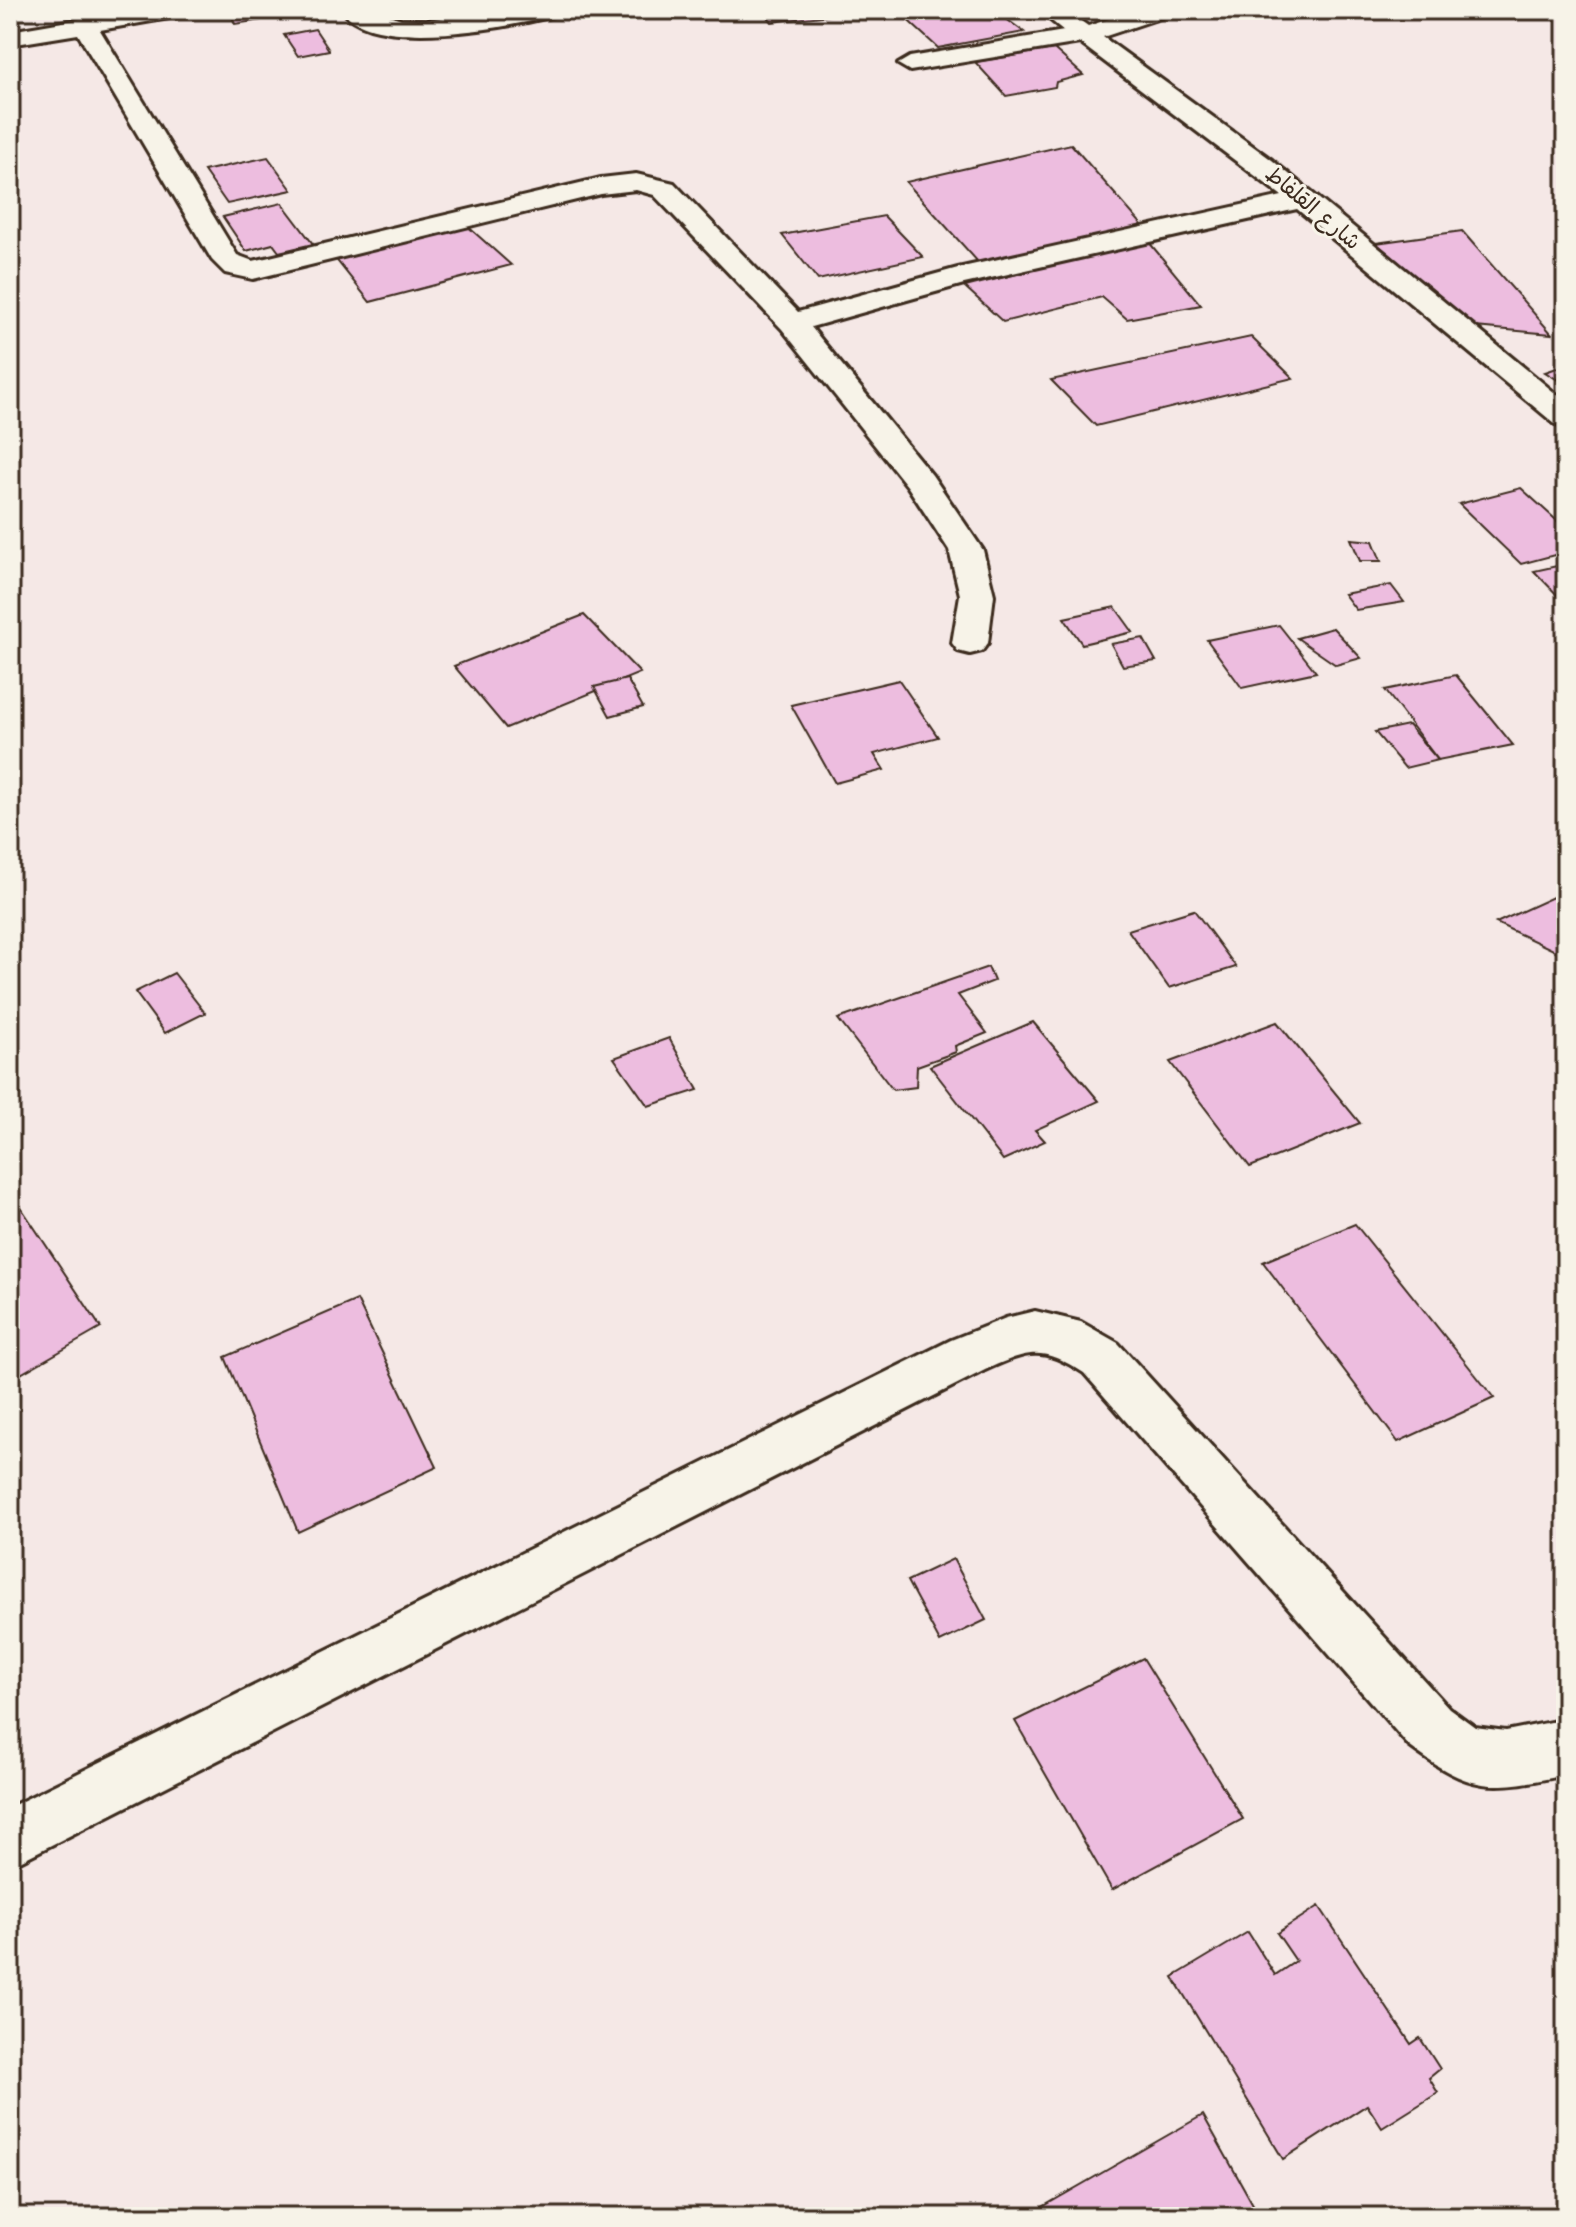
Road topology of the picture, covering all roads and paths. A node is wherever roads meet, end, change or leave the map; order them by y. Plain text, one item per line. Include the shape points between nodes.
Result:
1 (175, 10) edge
2 (354, 10) edge
3 (550, 10) edge
4 (1050, 10) edge
5 (1161, 10) edge
6 (85, 25) junction
7 (1085, 35) junction
8 (10, 38) edge
9 (910, 64) dead end
10 (1304, 199) junction
11 (792, 323) junction
12 (1566, 417) edge
13 (970, 643) dead end
14 (1566, 1747) edge
15 (10, 1837) edge

1 - 6 street
2 - 3 street via 376,22 414,29
4 - 7 street, شارع القلفاط
5 - 7 street
6 - 8 street
6 - 11 street via 235,267 253,270 296,262 601,186 636,182 664,189
7 - 9 street
7 - 10 street, شارع القلفاط
10 - 11 street via 958,277
10 - 12 street, شارع القلفاط
11 - 13 street via 921,482 966,550 977,595
14 - 15 street via 1506,1759 1464,1753 1429,1727 1101,1358 1071,1338 1028,1329

